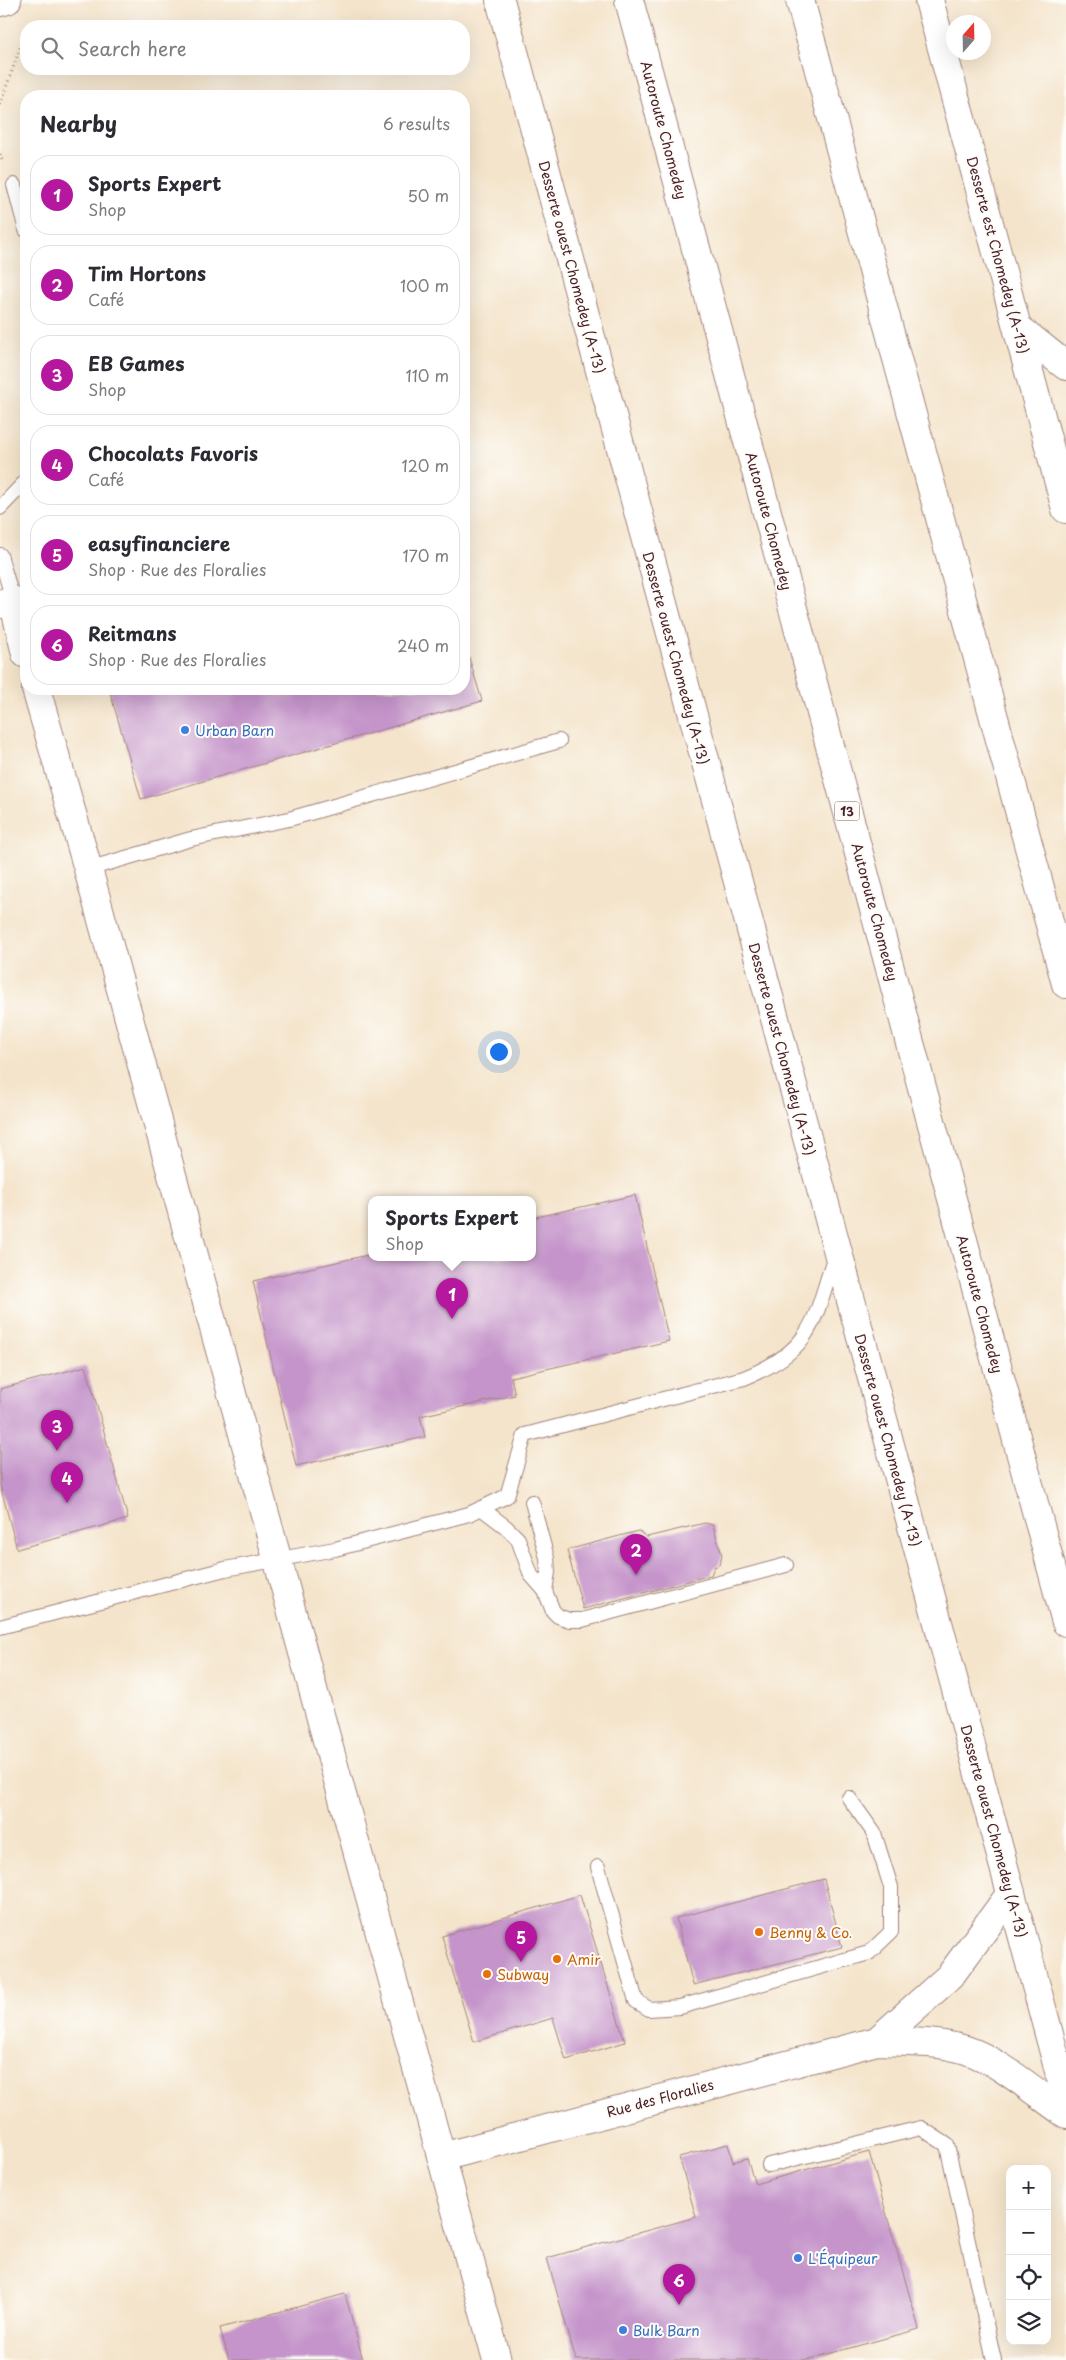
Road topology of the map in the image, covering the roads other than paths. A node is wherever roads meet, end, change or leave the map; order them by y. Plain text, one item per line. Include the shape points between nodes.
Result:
1 (7, 0) edge
2 (500, 0) edge
3 (629, 0) edge
4 (800, 0) edge
5 (929, 0) edge
6 (0, 2) edge
7 (14, 185) dead end
8 (20, 208) edge
9 (1017, 328) junction
10 (1066, 366) edge
11 (20, 487) edge
12 (0, 508) edge
13 (1066, 509) edge
14 (0, 555) edge
15 (6, 602) edge
16 (20, 638) edge
17 (38, 695) edge
18 (558, 741) dead end
19 (88, 868) junction
20 (1066, 984) edge
21 (837, 1250) junction
22 (532, 1502) dead end
23 (482, 1508) junction
24 (276, 1560) junction
25 (786, 1566) dead end
26 (545, 1591) junction
27 (1066, 1622) edge
28 (0, 1627) edge
29 (849, 1798) dead end
30 (598, 1867) dead end
31 (1011, 1893) junction
32 (878, 2040) junction
33 (1066, 2098) edge
34 (1066, 2114) edge
35 (442, 2157) junction
36 (769, 2165) dead end
37 (497, 2360) edge
38 (994, 2360) edge

1 - 6 main road
2 - 21 main road, Desserte ouest Chomedey (A-13)
3 - 27 main road, Autoroute Chomedey / 13
4 - 20 main road
5 - 9 main road, Desserte est Chomedey (A-13)
7 - 8 lane
9 - 10 main road
9 - 13 main road, Desserte est Chomedey (A-13)
11 - 12 lane
14 - 15 lane
15 - 16 main road
17 - 19 main road
18 - 19 lane via 289,819 191,839
19 - 24 main road
21 - 23 lane via 809,1330 785,1358 744,1378 526,1435 507,1496
21 - 31 main road, Desserte ouest Chomedey (A-13)
22 - 26 lane via 547,1558
23 - 24 lane via 335,1549
23 - 26 lane via 518,1539 530,1576
24 - 28 lane via 225,1569
24 - 35 main road
25 - 26 lane via 582,1620 558,1616
29 - 30 lane via 874,1833 891,1887 891,1932 868,1953 680,2007 649,2009 636,2001
31 - 32 main road via 950,1976
31 - 33 main road, Desserte ouest Chomedey (A-13)
32 - 34 main road via 965,2049
32 - 35 main road, Rue des Floralies
35 - 37 main road
36 - 38 lane via 921,2128 947,2145

